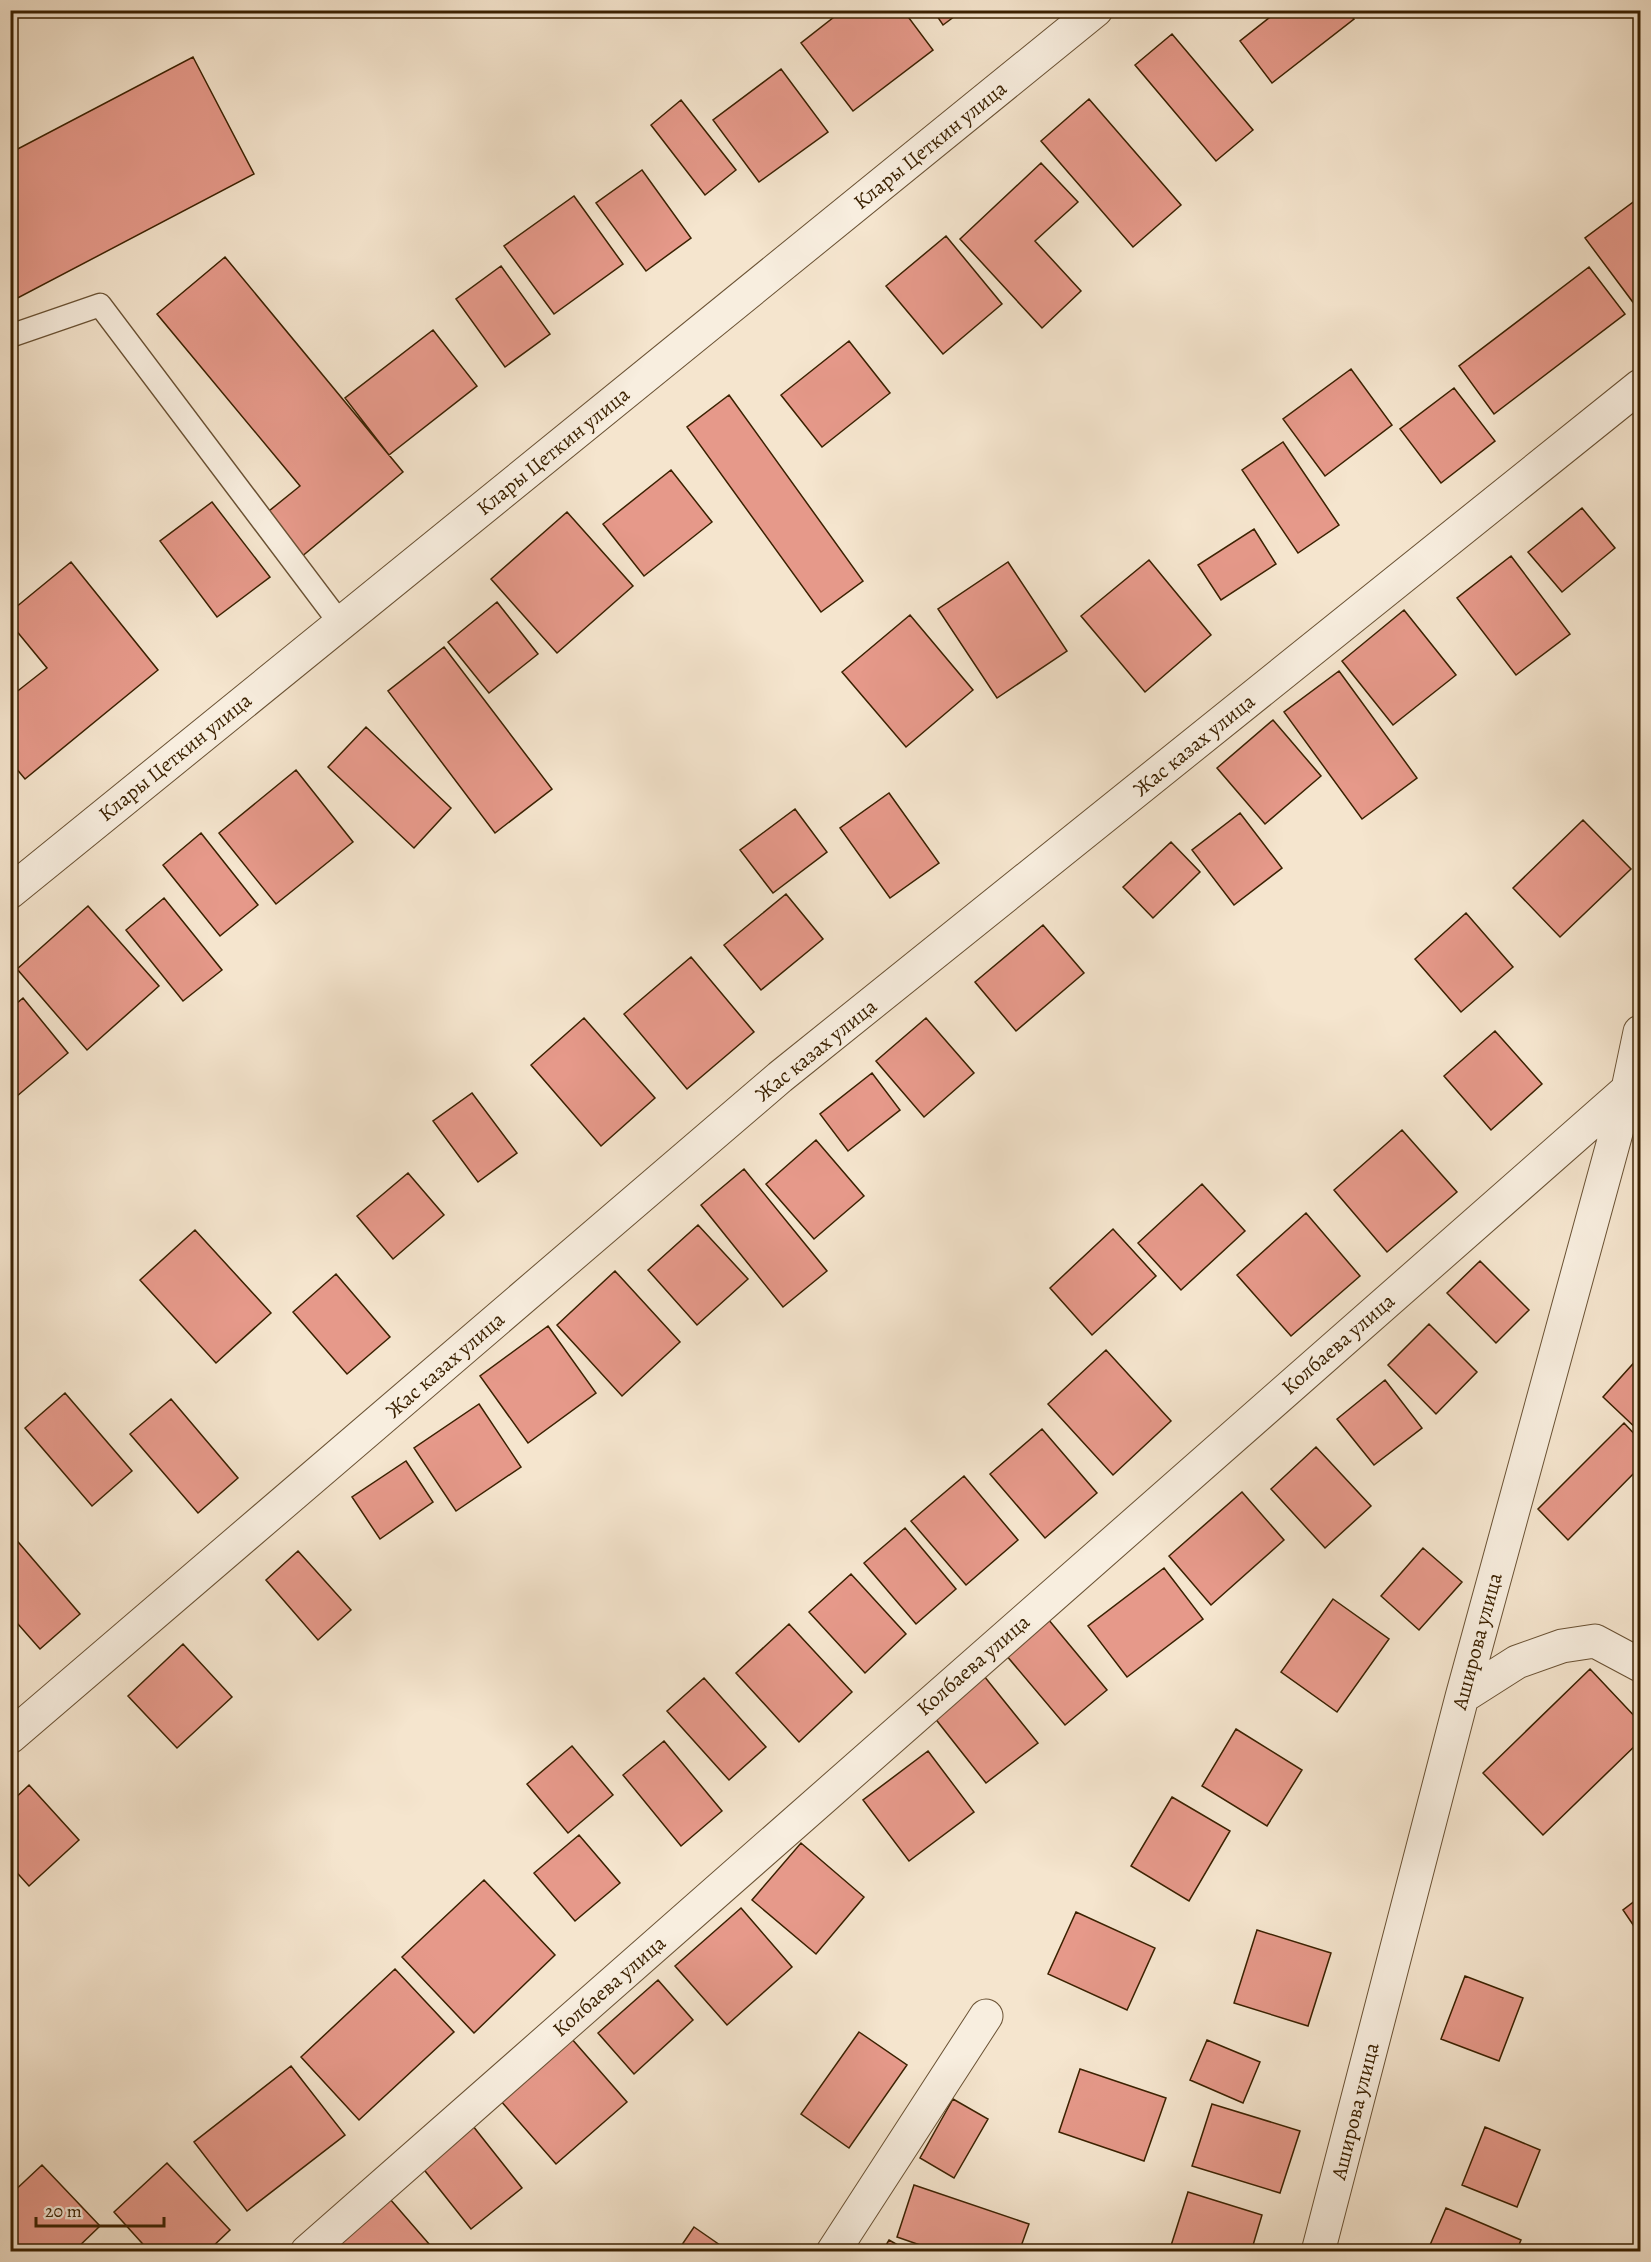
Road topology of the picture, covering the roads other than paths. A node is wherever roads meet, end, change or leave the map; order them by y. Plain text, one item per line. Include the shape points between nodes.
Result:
1 (1095, 10) edge
2 (10, 336) edge
3 (1641, 386) edge
4 (340, 623) junction
5 (10, 892) edge
6 (1641, 1032) edge
7 (1634, 1084) edge
8 (1641, 1665) edge
9 (1462, 1697) junction
10 (10, 1737) edge
11 (986, 2016) dead end
12 (307, 2252) edge
13 (833, 2252) edge
14 (1318, 2252) edge

1 - 4 street, Клары Цеткин улица
2 - 4 lane via 100,305
3 - 10 street, Жас казах улица via 780,1077
4 - 5 street, Клары Цеткин улица
6 - 7 street, Аширова улица
7 - 9 street, Аширова улица
7 - 12 street, Колбаева улица
8 - 9 street via 1595,1641 1517,1662
9 - 14 street, Аширова улица
11 - 13 street

